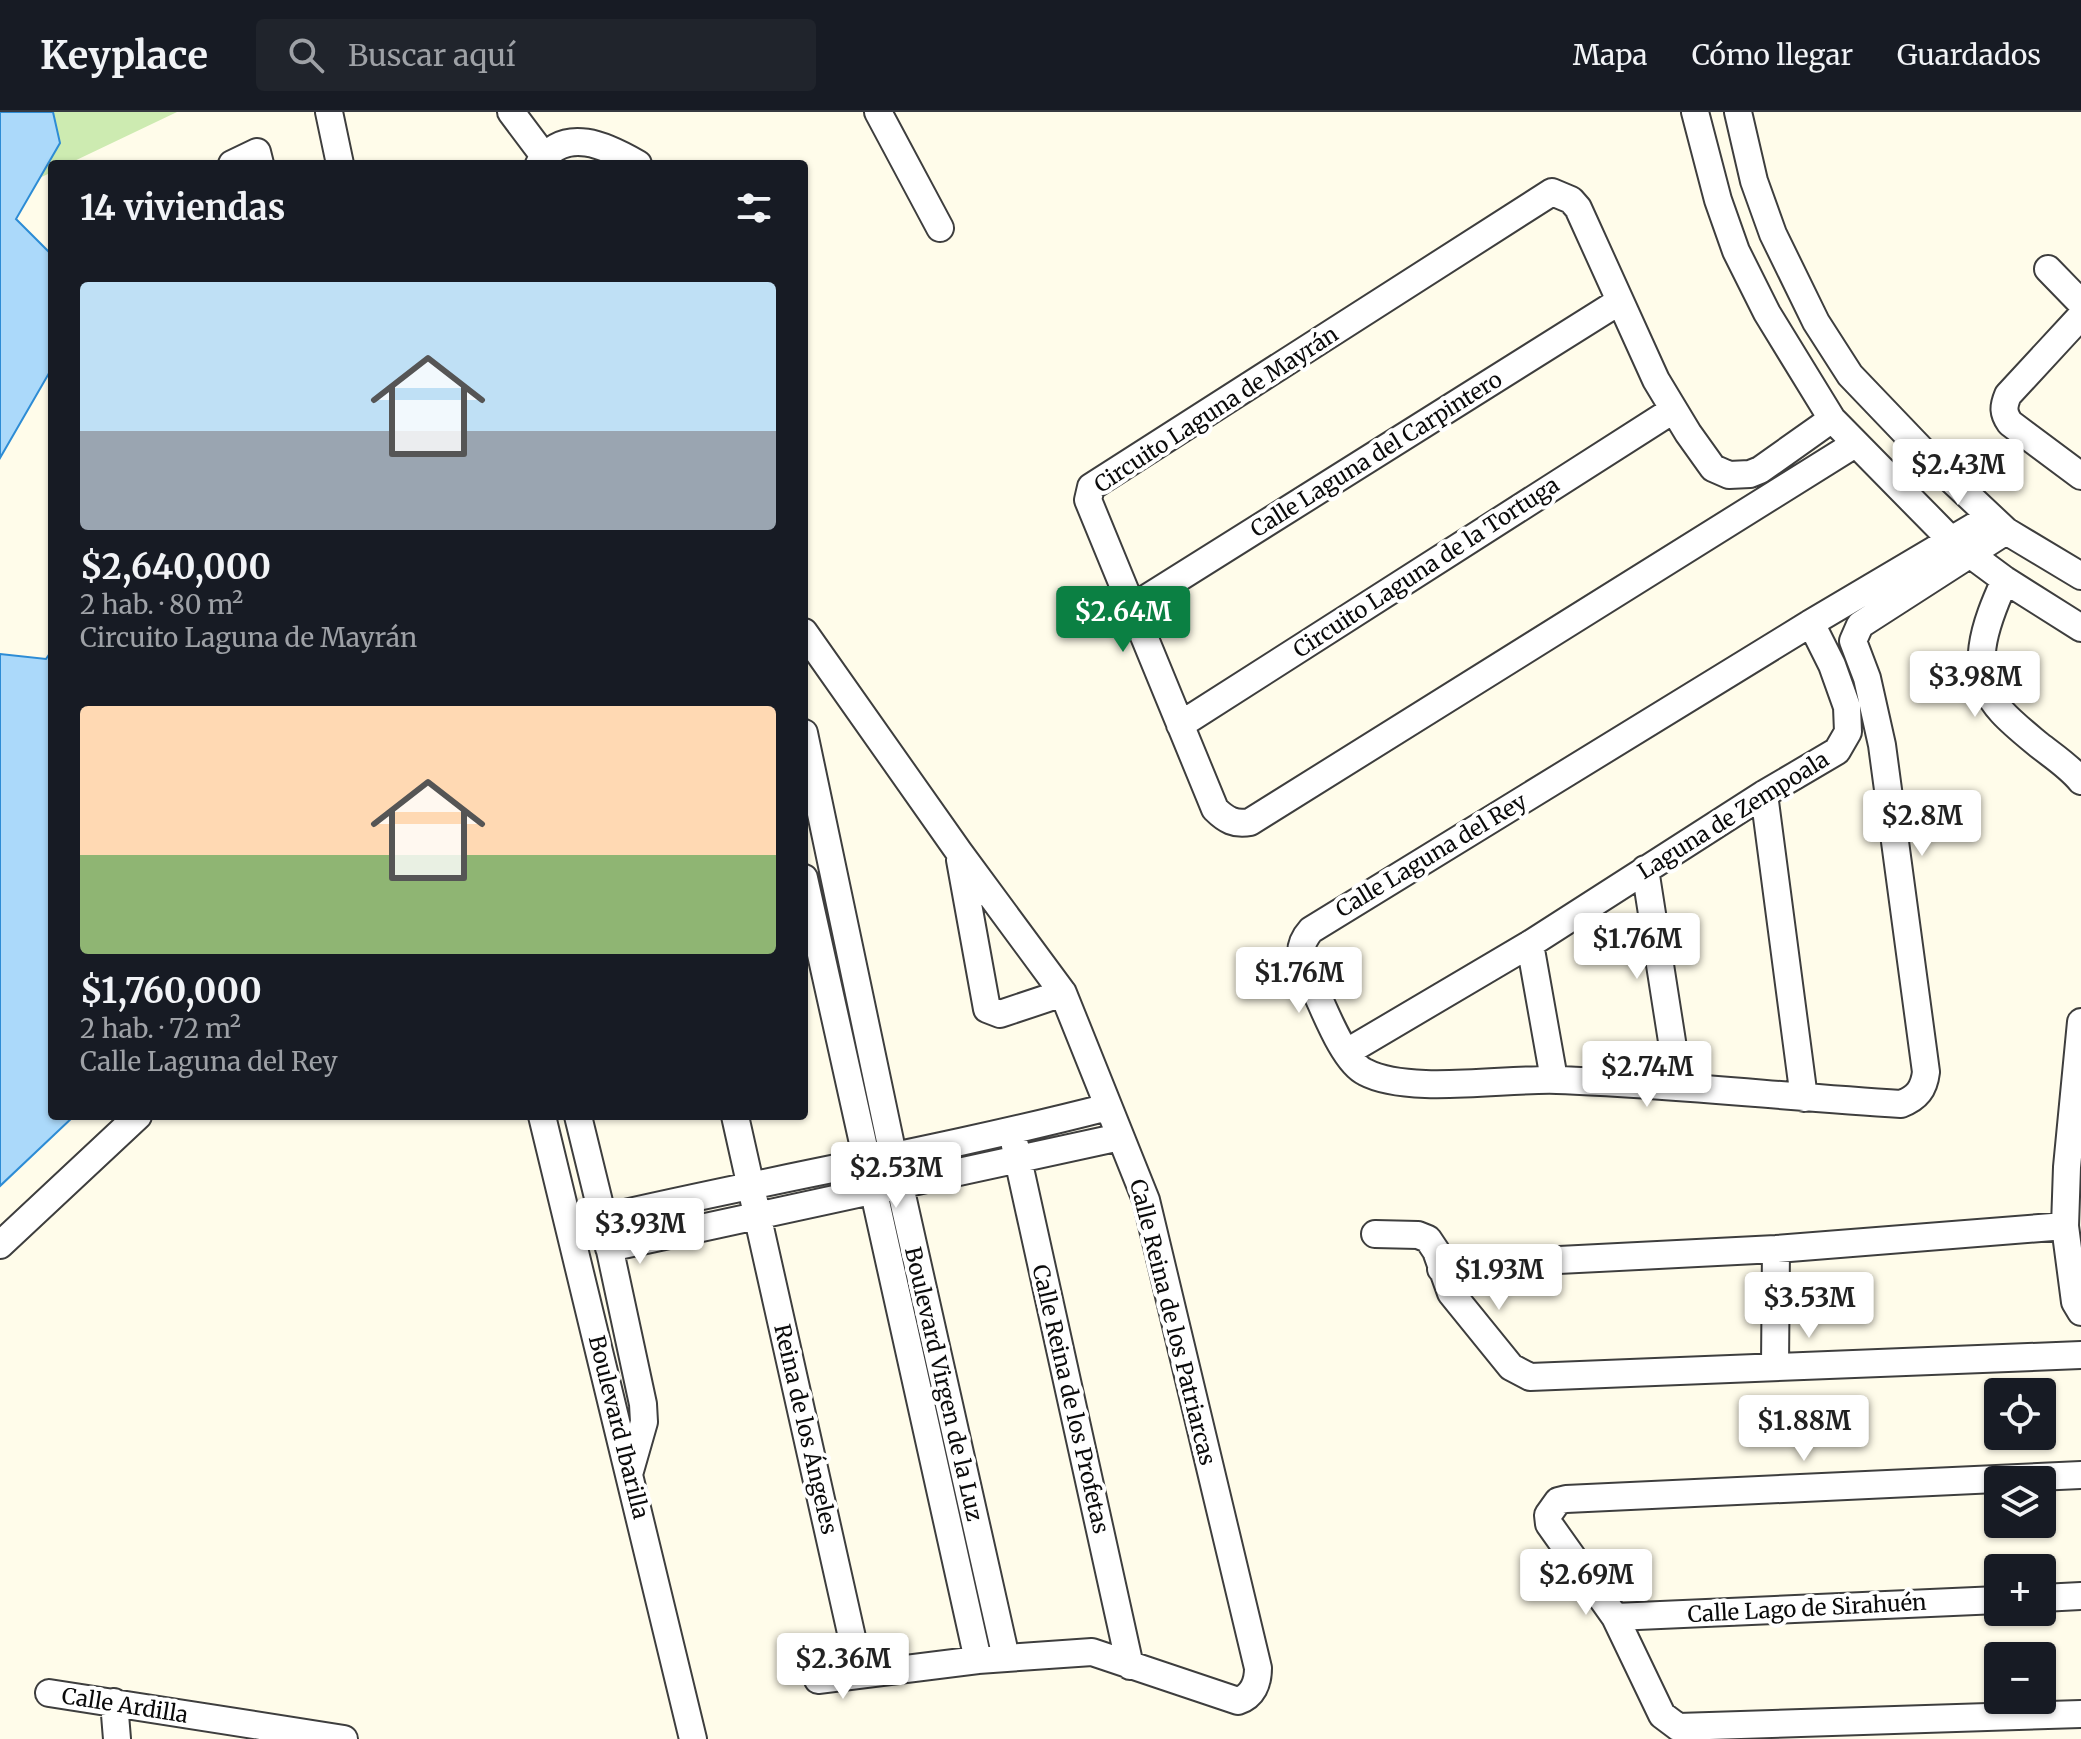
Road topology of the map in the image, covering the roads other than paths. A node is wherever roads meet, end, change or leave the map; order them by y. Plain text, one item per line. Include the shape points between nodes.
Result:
1 (329, 112) edge
2 (511, 112) edge
3 (878, 112) edge
4 (1695, 112) edge
5 (1738, 112) edge
6 (240, 160) edge
7 (259, 160) edge
8 (339, 160) edge
9 (542, 160) edge
10 (631, 160) edge
11 (940, 228) dead end
12 (2048, 269) dead end
13 (1620, 301) junction
14 (2081, 303) edge
15 (2081, 316) edge
16 (1816, 322) junction
17 (1784, 341) junction
18 (1673, 410) junction
19 (1832, 419) junction
20 (1855, 444) junction
21 (2081, 476) edge
22 (1998, 524) junction
23 (1960, 548) junction
24 (2081, 576) edge
25 (2005, 580) junction
26 (1131, 608) junction
27 (1811, 623) junction
28 (2081, 628) edge
29 (808, 648) edge
30 (1180, 725) junction
31 (808, 755) edge
32 (2081, 781) edge
33 (1764, 794) junction
34 (959, 852) junction
35 (1645, 869) junction
36 (808, 893) edge
37 (1530, 944) junction
38 (1063, 993) junction
39 (2081, 1022) edge
40 (1347, 1052) junction
41 (1554, 1079) junction
42 (1679, 1086) junction
43 (1804, 1098) junction
44 (1108, 1107) junction
45 (134, 1120) edge
46 (543, 1120) edge
47 (579, 1120) edge
48 (736, 1120) edge
49 (1012, 1132) junction
50 (1120, 1137) junction
51 (880, 1158) junction
52 (1018, 1158) junction
53 (750, 1185) junction
54 (887, 1187) junction
55 (756, 1214) junction
56 (603, 1218) junction
57 (2065, 1226) junction
58 (1375, 1234) dead end
59 (0, 1245) edge
60 (609, 1248) junction
61 (1776, 1249) junction
62 (1441, 1269) junction
63 (2081, 1312) edge
64 (2081, 1355) edge
65 (1775, 1366) junction
66 (630, 1471) junction
67 (2081, 1475) edge
68 (2081, 1596) edge
69 (2056, 1597) edge
70 (1984, 1601) edge
71 (1615, 1617) junction
72 (1006, 1658) junction
73 (978, 1660) junction
74 (1130, 1666) junction
75 (860, 1673) junction
76 (818, 1680) dead end
77 (49, 1693) dead end
78 (114, 1702) junction
79 (2081, 1714) edge
80 (231, 1730) edge
81 (117, 1739) edge
82 (344, 1739) edge
83 (693, 1739) edge

1 - 8 street
2 - 9 street
3 - 11 street
4 - 17 street via 1736,251
5 - 16 street via 1773,234
6 - 7 street via 257,152
9 - 10 street via 559,147 590,141
12 - 14 street
13 - 18 street, Circuito Laguna de Mayrán
13 - 26 street, Calle Laguna del Carpintero
13 - 26 street, Circuito Laguna de Mayrán via 1578,208 1552,192 1541,197 1091,487 1088,500
15 - 21 street via 2003,406 2010,423
16 - 17 street
16 - 22 street via 1850,375
17 - 19 street
18 - 19 street, Circuito Laguna de Mayrán via 1710,465 1740,476 1760,470
18 - 30 street, Circuito Laguna de la Tortuga
19 - 20 street
20 - 23 street
20 - 30 street, Circuito Laguna de Mayrán via 1250,822 1229,821 1215,809
22 - 23 street, Calle Laguna del Rey
22 - 24 street
23 - 25 street
23 - 27 street, Calle Laguna del Rey
23 - 43 street, Calle Laguna del Rey via 1860,625 1853,641 1882,745 1924,1084 1911,1101 1901,1104
25 - 28 street
25 - 32 street via 1982,642 1985,681 2001,712
26 - 30 street, Circuito Laguna de Mayrán
27 - 33 street, Laguna de Zempoala via 1847,707 1848,732 1837,751
27 - 40 street, Calle Laguna del Rey via 1311,930 1301,946 1301,962
29 - 34 street, Calle Reina de los Patriarcas
31 - 51 street, Boulevard Virgen de la Luz
33 - 35 street, Laguna de Zempoala
33 - 43 street
34 - 38 street, Calle Reina de los Patriarcas
34 - 38 street via 987,1009 1000,1014
35 - 37 street, Laguna de Zempoala
35 - 42 street
36 - 51 street, Boulevard Virgen de la Luz
37 - 40 street, Laguna de Zempoala
37 - 41 street
38 - 44 street, Calle Reina de los Patriarcas
39 - 57 street
40 - 41 street, Calle Laguna del Rey via 1364,1072 1418,1084
41 - 42 street, Calle Laguna del Rey
42 - 43 street, Calle Laguna del Rey
44 - 49 street
44 - 50 street, Calle Reina de los Patriarcas
45 - 59 street
46 - 66 street, Boulevard Ibarilla
47 - 56 street
48 - 53 street, Reina de los Ángeles
49 - 51 street
49 - 52 street, Calle Reina de los Profetas
50 - 52 street
50 - 74 street, Calle Reina de los Patriarcas via 1146,1200 1258,1668 1256,1683 1238,1701
51 - 53 street
51 - 54 street, Boulevard Virgen de la Luz
52 - 54 street
52 - 74 street, Calle Reina de los Profetas
53 - 55 street, Reina de los Ángeles
53 - 56 street
54 - 55 street
54 - 72 street, Boulevard Virgen de la Luz
54 - 73 street, Boulevard Virgen de la Luz
55 - 60 street
55 - 75 street, Reina de los Ángeles
56 - 60 street
57 - 61 street
57 - 63 street via 2075,1302
58 - 62 street via 1428,1239
60 - 66 street via 643,1404 644,1422
61 - 62 street
61 - 65 street
62 - 65 street via 1451,1293 1511,1367 1530,1377
64 - 65 street
66 - 83 street, Boulevard Ibarilla
67 - 71 street via 1558,1501 1548,1515 1549,1524
68 - 69 street
70 - 71 street, Calle Lago de Sirahuén
71 - 79 street via 1662,1715 1678,1727
72 - 73 street
72 - 74 street via 1092,1652
73 - 75 street
75 - 76 street
77 - 78 street, Calle Ardilla
78 - 80 street, Calle Ardilla
78 - 81 street
80 - 82 street, Calle Ardilla

